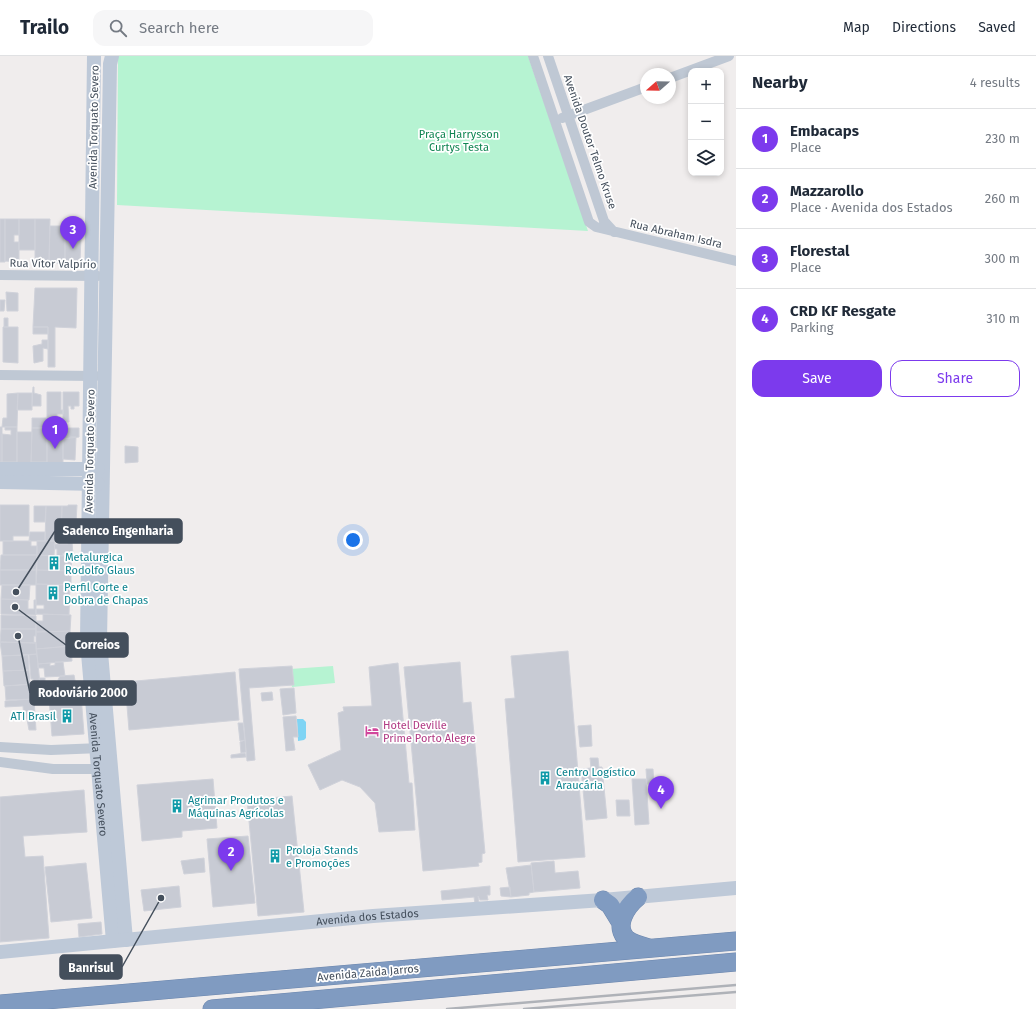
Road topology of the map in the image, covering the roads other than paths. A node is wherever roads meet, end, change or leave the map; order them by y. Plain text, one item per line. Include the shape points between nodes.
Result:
1 (94, 56) edge
2 (112, 56) edge
3 (533, 56) edge
4 (548, 56) edge
5 (729, 56) edge
6 (676, 76) edge
7 (640, 89) edge
8 (568, 115) junction
9 (555, 120) junction
10 (614, 232) junction
11 (736, 261) edge
12 (0, 275) edge
13 (99, 276) junction
14 (0, 375) edge
15 (98, 376) junction
16 (0, 469) edge
17 (96, 469) junction
18 (0, 482) edge
19 (96, 484) junction
20 (0, 747) edge
21 (103, 748) junction
22 (0, 762) edge
23 (105, 769) junction
24 (736, 888) edge
25 (638, 897) junction
26 (603, 900) junction
27 (621, 923) junction
28 (120, 940) junction
29 (736, 940) edge
30 (651, 949) junction
31 (0, 952) edge
32 (736, 962) edge
33 (0, 1004) edge
34 (212, 1009) edge

1 - 13 street, Avenida Torquato Severo
2 - 13 street, Avenida Torquato Severo
3 - 9 street
4 - 8 street, Avenida Doutor Telmo Kruse
5 - 6 street
7 - 8 street
8 - 9 street
8 - 10 street, Avenida Doutor Telmo Kruse via 604,221
9 - 10 street, Rua Abraham Isdra via 589,222 596,227
10 - 11 street, Rua Abraham Isdra
12 - 13 street, Rua Vítor Valpírio
13 - 15 street, Avenida Torquato Severo
14 - 15 street
15 - 17 street, Avenida Torquato Severo
16 - 17 street
17 - 19 street, Avenida Torquato Severo
18 - 19 street
19 - 21 street, Avenida Torquato Severo via 95,567
20 - 21 street via 51,750
21 - 23 street, Avenida Torquato Severo
22 - 23 street via 53,769
23 - 28 street, Avenida Torquato Severo
24 - 25 street, Avenida dos Estados
25 - 26 street, Avenida dos Estados
25 - 27 highway via 630,904
26 - 27 highway via 610,905
26 - 28 street, Avenida dos Estados via 373,916
27 - 30 highway via 622,932 628,939
28 - 31 street, Avenida dos Estados
29 - 30 highway, Avenida Zaida Jarros
30 - 33 highway, Avenida Zaida Jarros
32 - 34 highway, Avenida Zaida Jarros

